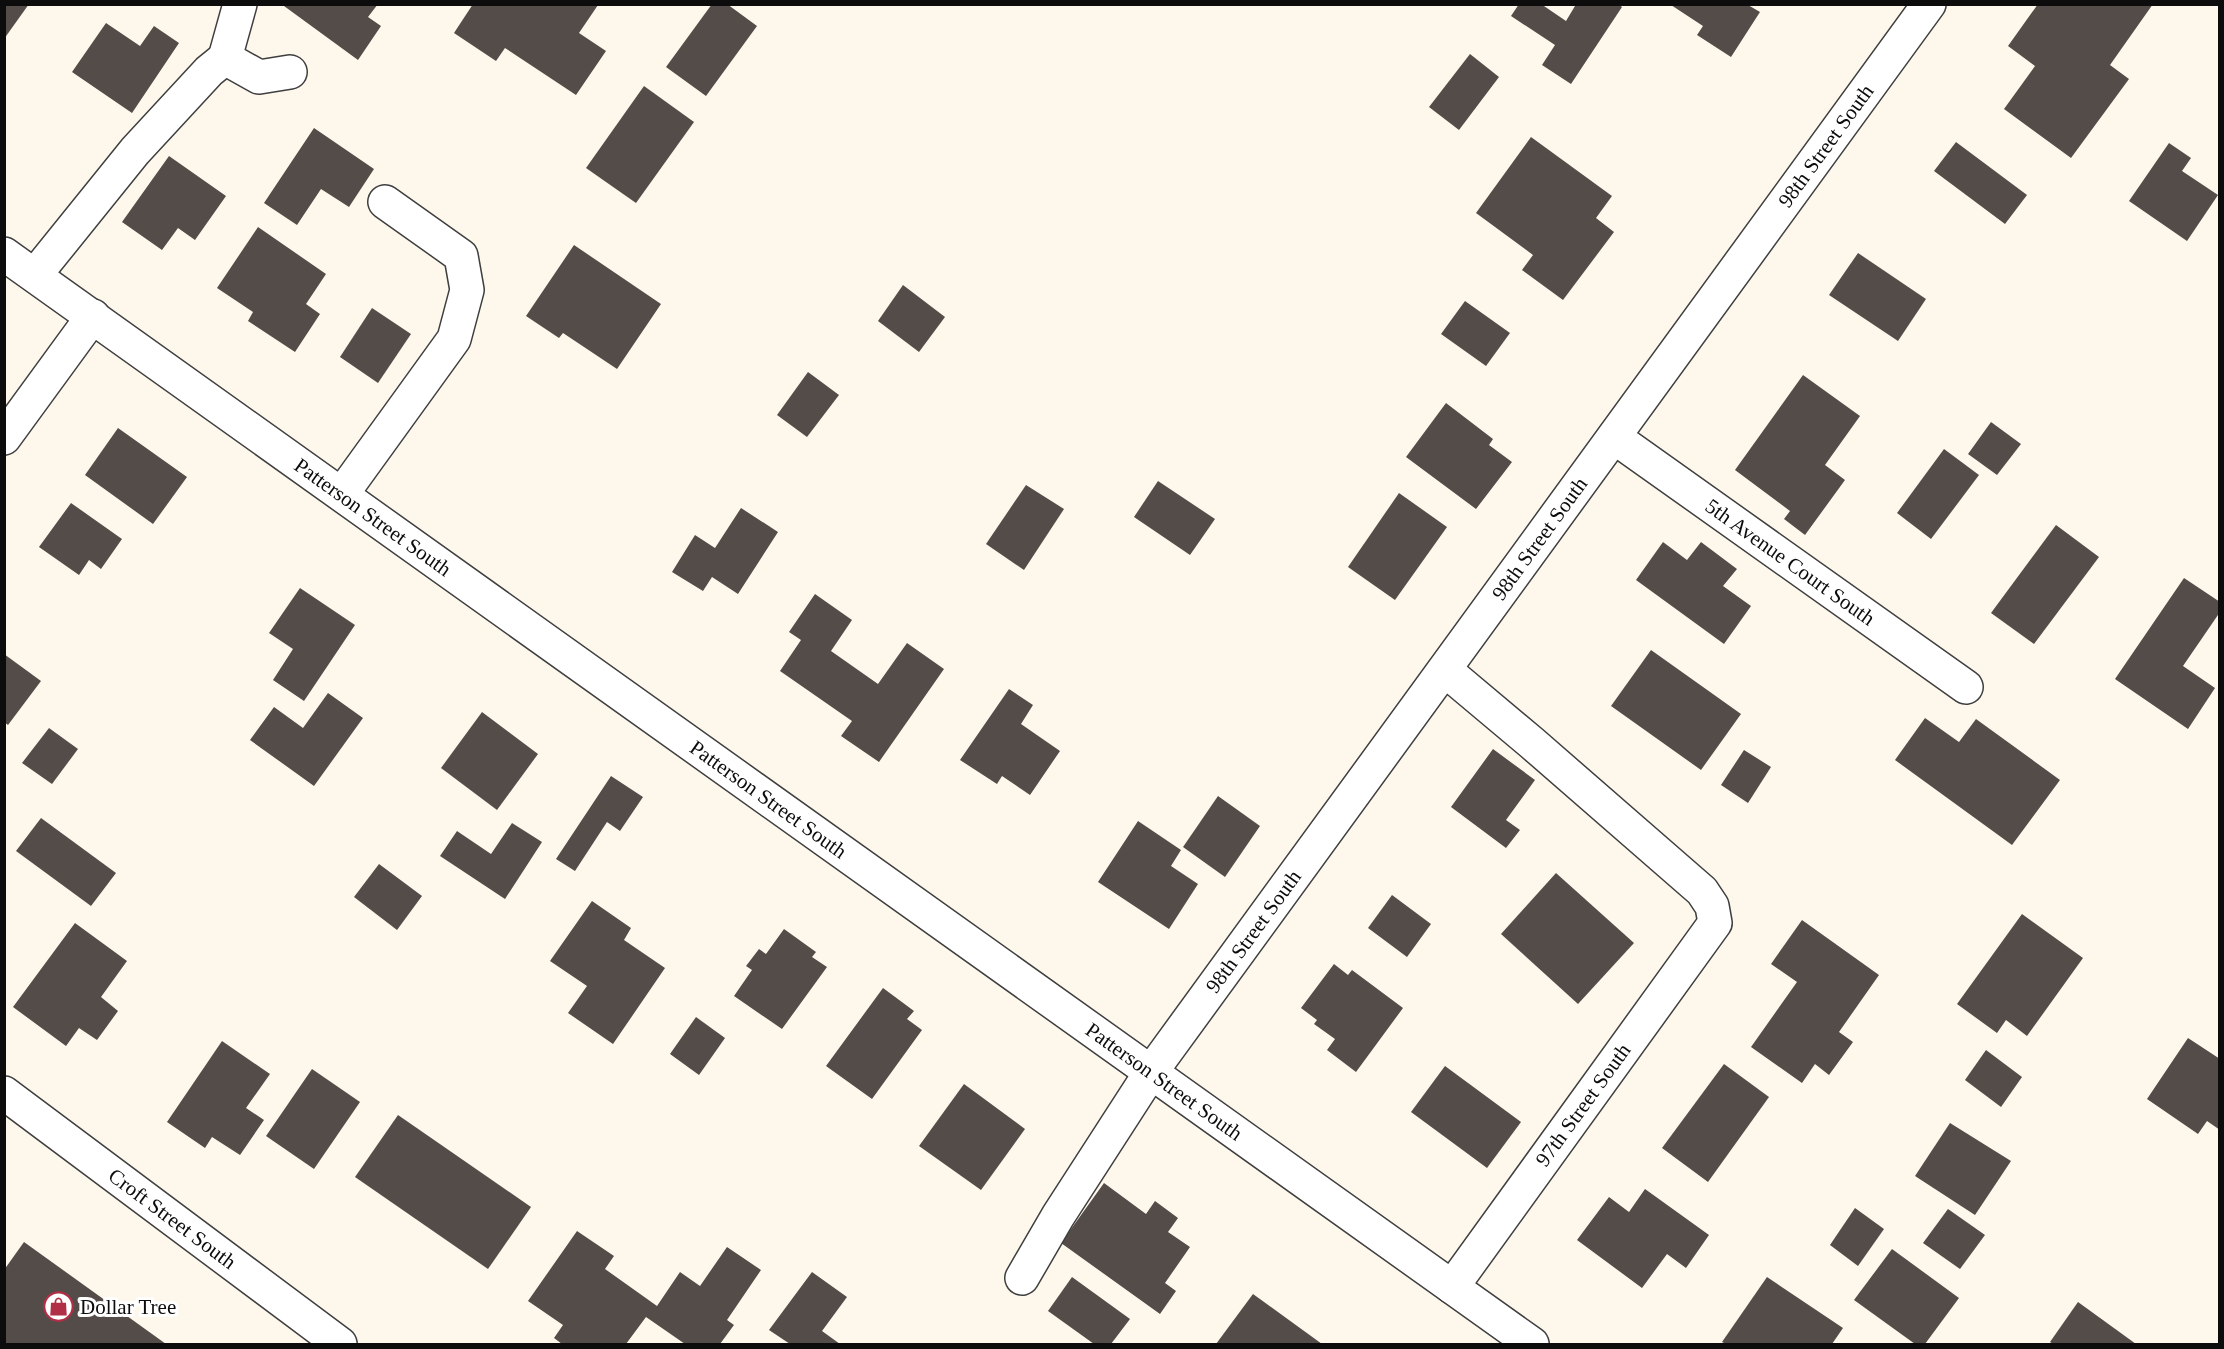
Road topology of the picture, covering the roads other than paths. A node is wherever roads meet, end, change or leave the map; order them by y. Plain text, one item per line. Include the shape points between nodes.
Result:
1 (240, 4) edge
2 (1929, 4) edge
3 (225, 58) junction
4 (290, 72) dead end
5 (386, 202) dead end
6 (4, 254) edge
7 (35, 275) junction
8 (93, 316) junction
9 (1614, 437) junction
10 (4, 438) edge
11 (342, 494) junction
12 (1445, 670) junction
13 (1966, 687) dead end
14 (1151, 1072) junction
15 (4, 1093) edge
16 (1022, 1278) dead end
17 (1452, 1287) junction
18 (340, 1344) edge
19 (1532, 1344) edge

1 - 3 street
2 - 9 street, 98th Street South
3 - 4 street via 259,77
3 - 7 street via 135,151
5 - 11 street via 461,255 467,290 454,339
6 - 7 street, Patterson Street South
7 - 8 street, Patterson Street South
8 - 10 street
8 - 11 street, Patterson Street South
9 - 12 street, 98th Street South
9 - 13 street, 5th Avenue Court South
11 - 14 street, Patterson Street South
12 - 14 street, 98th Street South
12 - 17 street, 97th Street South via 1702,891 1712,906 1715,923
14 - 16 street, 98th Street South
14 - 17 street, Patterson Street South
15 - 18 street, Croft Street South
17 - 19 street, Patterson Street South

